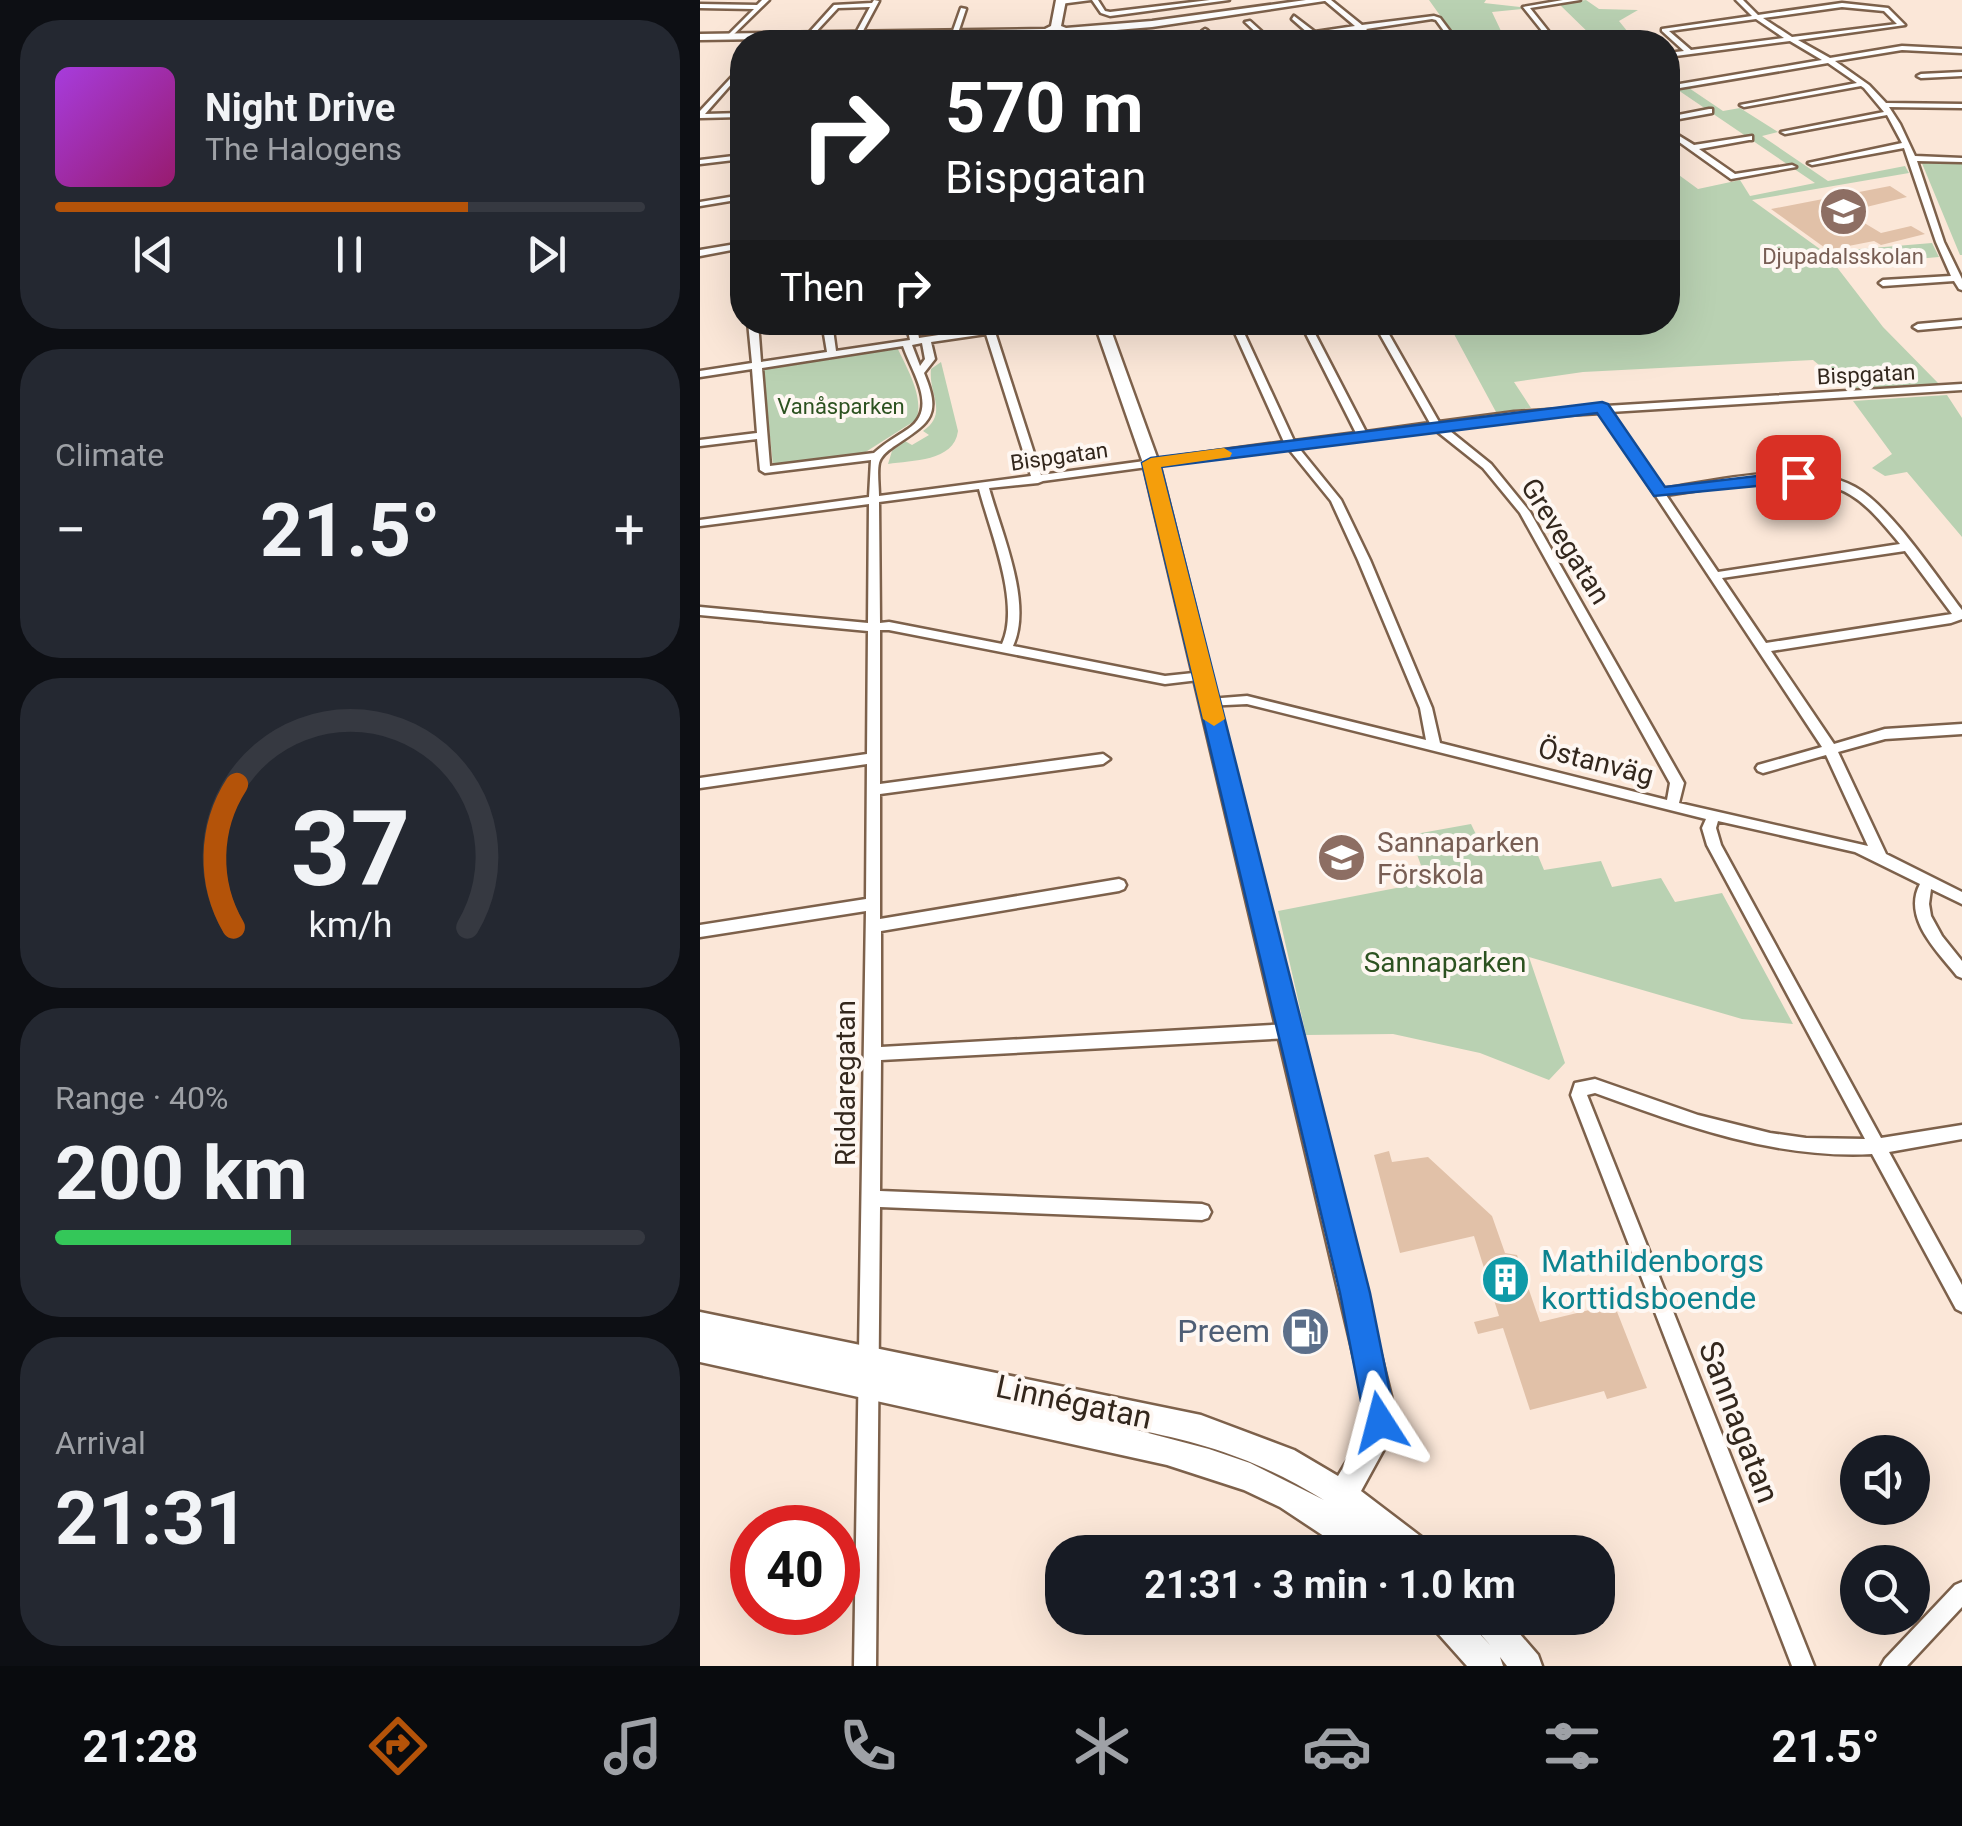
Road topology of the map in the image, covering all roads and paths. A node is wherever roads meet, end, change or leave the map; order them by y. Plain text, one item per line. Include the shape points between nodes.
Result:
1 (766, 0) edge
2 (1091, 0) edge
3 (1226, 0) edge
4 (1326, 0) edge
5 (1577, 0) edge
6 (1738, 0) edge
7 (1060, 1) edge
8 (875, 3) edge
9 (700, 6) edge
10 (758, 7) junction
11 (963, 9) dead end
12 (1754, 16) junction
13 (1294, 18) dead end
14 (1248, 22) dead end
15 (1361, 28) junction
16 (736, 30) edge
17 (815, 30) edge
18 (861, 30) edge
19 (955, 30) edge
20 (1056, 30) edge
21 (1094, 30) edge
22 (1257, 30) edge
23 (1308, 30) edge
24 (1345, 30) edge
25 (1364, 30) edge
26 (1446, 30) edge
27 (1544, 30) edge
28 (1666, 30) edge
29 (730, 36) edge
30 (700, 37) edge
31 (1794, 39) junction
32 (1680, 43) edge
33 (1962, 51) edge
34 (1689, 52) junction
35 (1680, 53) edge
36 (1830, 60) junction
37 (1962, 74) edge
38 (1922, 76) dead end
39 (1862, 84) junction
40 (730, 86) edge
41 (1680, 86) edge
42 (1744, 105) dead end
43 (1962, 106) edge
44 (1886, 109) junction
45 (1709, 111) dead end
46 (700, 115) edge
47 (730, 115) edge
48 (1680, 116) edge
49 (1784, 132) dead end
50 (1748, 138) dead end
51 (1680, 140) edge
52 (1906, 146) junction
53 (1692, 148) junction
54 (730, 158) edge
55 (1912, 158) junction
56 (1962, 160) edge
57 (700, 162) edge
58 (1812, 163) dead end
59 (1792, 167) dead end
60 (730, 199) edge
61 (700, 204) edge
62 (730, 248) edge
63 (700, 253) edge
64 (1959, 282) edge
65 (1883, 283) dead end
66 (1962, 323) edge
67 (1918, 327) dead end
68 (754, 335) edge
69 (829, 335) edge
70 (914, 335) edge
71 (945, 335) edge
72 (991, 335) edge
73 (1106, 335) edge
74 (1240, 335) edge
75 (1311, 335) edge
76 (1384, 335) edge
77 (916, 341) junction
78 (832, 353) junction
79 (757, 364) junction
80 (921, 372) junction
81 (700, 374) edge
82 (1962, 387) edge
83 (1602, 407) junction
84 (1436, 425) junction
85 (1362, 434) junction
86 (762, 435) junction
87 (700, 442) edge
88 (1290, 444) junction
89 (876, 456) junction
90 (1151, 463) junction
91 (1038, 480) junction
92 (983, 486) junction
93 (1660, 492) junction
94 (874, 501) junction
95 (700, 523) edge
96 (1905, 548) junction
97 (1715, 576) junction
98 (700, 610) edge
99 (875, 626) junction
100 (1763, 648) junction
101 (1006, 649) junction
102 (1202, 676) junction
103 (1209, 702) junction
104 (1962, 729) edge
105 (1434, 747) junction
106 (1829, 747) junction
107 (873, 758) junction
108 (1103, 759) dead end
109 (1763, 768) dead end
110 (700, 783) edge
111 (874, 790) junction
112 (1672, 806) junction
113 (1714, 815) junction
114 (1879, 854) junction
115 (1929, 880) junction
116 (1119, 885) dead end
117 (1962, 898) edge
118 (873, 904) junction
119 (873, 926) junction
120 (700, 931) edge
121 (1962, 972) edge
122 (1290, 1030) junction
123 (874, 1054) junction
124 (1962, 1132) edge
125 (1876, 1147) junction
126 (872, 1198) junction
127 (1202, 1212) dead end
128 (1962, 1302) edge
129 (700, 1325) edge
130 (700, 1349) edge
131 (869, 1371) junction
132 (1336, 1506) junction
133 (1358, 1535) edge
134 (1388, 1535) edge
135 (1962, 1592) edge
136 (1461, 1635) edge
137 (1502, 1635) edge
138 (865, 1666) edge
139 (1488, 1666) edge
140 (1528, 1666) edge
141 (1803, 1666) edge
142 (1892, 1666) edge

1 - 10 street
2 - 3 street via 1110,14
2 - 7 street
4 - 15 street
4 - 21 street
5 - 27 street via 1525,8
6 - 12 street
7 - 20 street
8 - 17 street via 836,6
8 - 18 street
9 - 10 street
10 - 16 street
11 - 19 street
12 - 28 street
12 - 31 street
12 - 31 street via 1870,6 1886,9 1903,24
13 - 23 street
14 - 22 street
15 - 24 street
15 - 25 street
15 - 26 street via 1436,18
29 - 30 street
31 - 34 street
31 - 36 street
32 - 34 street
33 - 36 street via 1912,46
34 - 35 street
36 - 39 street
36 - 41 street
37 - 38 street
39 - 42 street
39 - 44 street
40 - 46 street
43 - 44 street
44 - 49 street
44 - 52 street
45 - 48 street
46 - 47 street
50 - 53 street
51 - 53 street
52 - 55 street
52 - 58 street
53 - 59 street via 1734,177
54 - 57 street
55 - 56 street
55 - 64 street
60 - 61 street
62 - 63 street
64 - 65 street
66 - 67 street
68 - 79 street
69 - 78 street
70 - 77 street
71 - 77 street
72 - 91 street
73 - 90 street
74 - 88 street
75 - 85 street
76 - 84 street, Grevegatan
77 - 78 street
77 - 80 street via 911,363
77 - 80 street via 930,359
78 - 79 street
79 - 81 street
79 - 86 street
80 - 89 street via 927,417
82 - 83 street, Bispgatan
83 - 84 street, Bispgatan
83 - 93 street
84 - 85 street, Bispgatan
84 - 112 street, Grevegatan via 1487,466 1525,512 1678,783
85 - 88 street, Bispgatan
86 - 87 street
86 - 89 street via 765,470
88 - 90 street, Bispgatan
88 - 105 street via 1336,500 1426,708
89 - 94 street
90 - 91 street, Bispgatan
90 - 102 street
91 - 92 street, Bispgatan
92 - 94 street, Bispgatan
92 - 101 street via 1015,611 1014,639
93 - 96 street via 1798,477 1848,487
93 - 97 street
94 - 95 street, Bispgatan
94 - 99 street, Riddaregatan
96 - 97 street
96 - 100 street via 1958,616
97 - 100 street
98 - 99 street
99 - 101 street
99 - 107 street, Riddaregatan
100 - 106 street
101 - 102 street via 1165,680
102 - 103 street
103 - 105 street, Östanväg via 1247,700
103 - 122 street
104 - 106 street via 1885,734
105 - 112 street, Östanväg
106 - 109 street
106 - 114 street
107 - 110 street
107 - 111 street, Riddaregatan
108 - 111 street
111 - 118 street, Riddaregatan
112 - 113 street, Östanväg
113 - 114 street, Östanväg
113 - 125 street via 1714,845
114 - 115 street, Östanväg
115 - 117 street, Östanväg
115 - 121 street via 1918,906
116 - 119 street
118 - 119 street, Riddaregatan
118 - 120 street
119 - 123 street, Riddaregatan
122 - 123 street
122 - 132 street via 1380,1408 1375,1440
123 - 126 street, Riddaregatan
124 - 125 street
125 - 128 street
125 - 141 street, Sannagatan via 1764,1138 1594,1086 1580,1088
126 - 127 street
126 - 131 street, Riddaregatan
129 - 131 street, Linnégatan
130 - 131 street, Linnégatan
131 - 132 street, Linnégatan via 1191,1456
131 - 138 street, Riddaregatan
132 - 133 street, Linnégatan
132 - 134 street, Linnégatan
135 - 142 street
136 - 139 street
137 - 140 street

